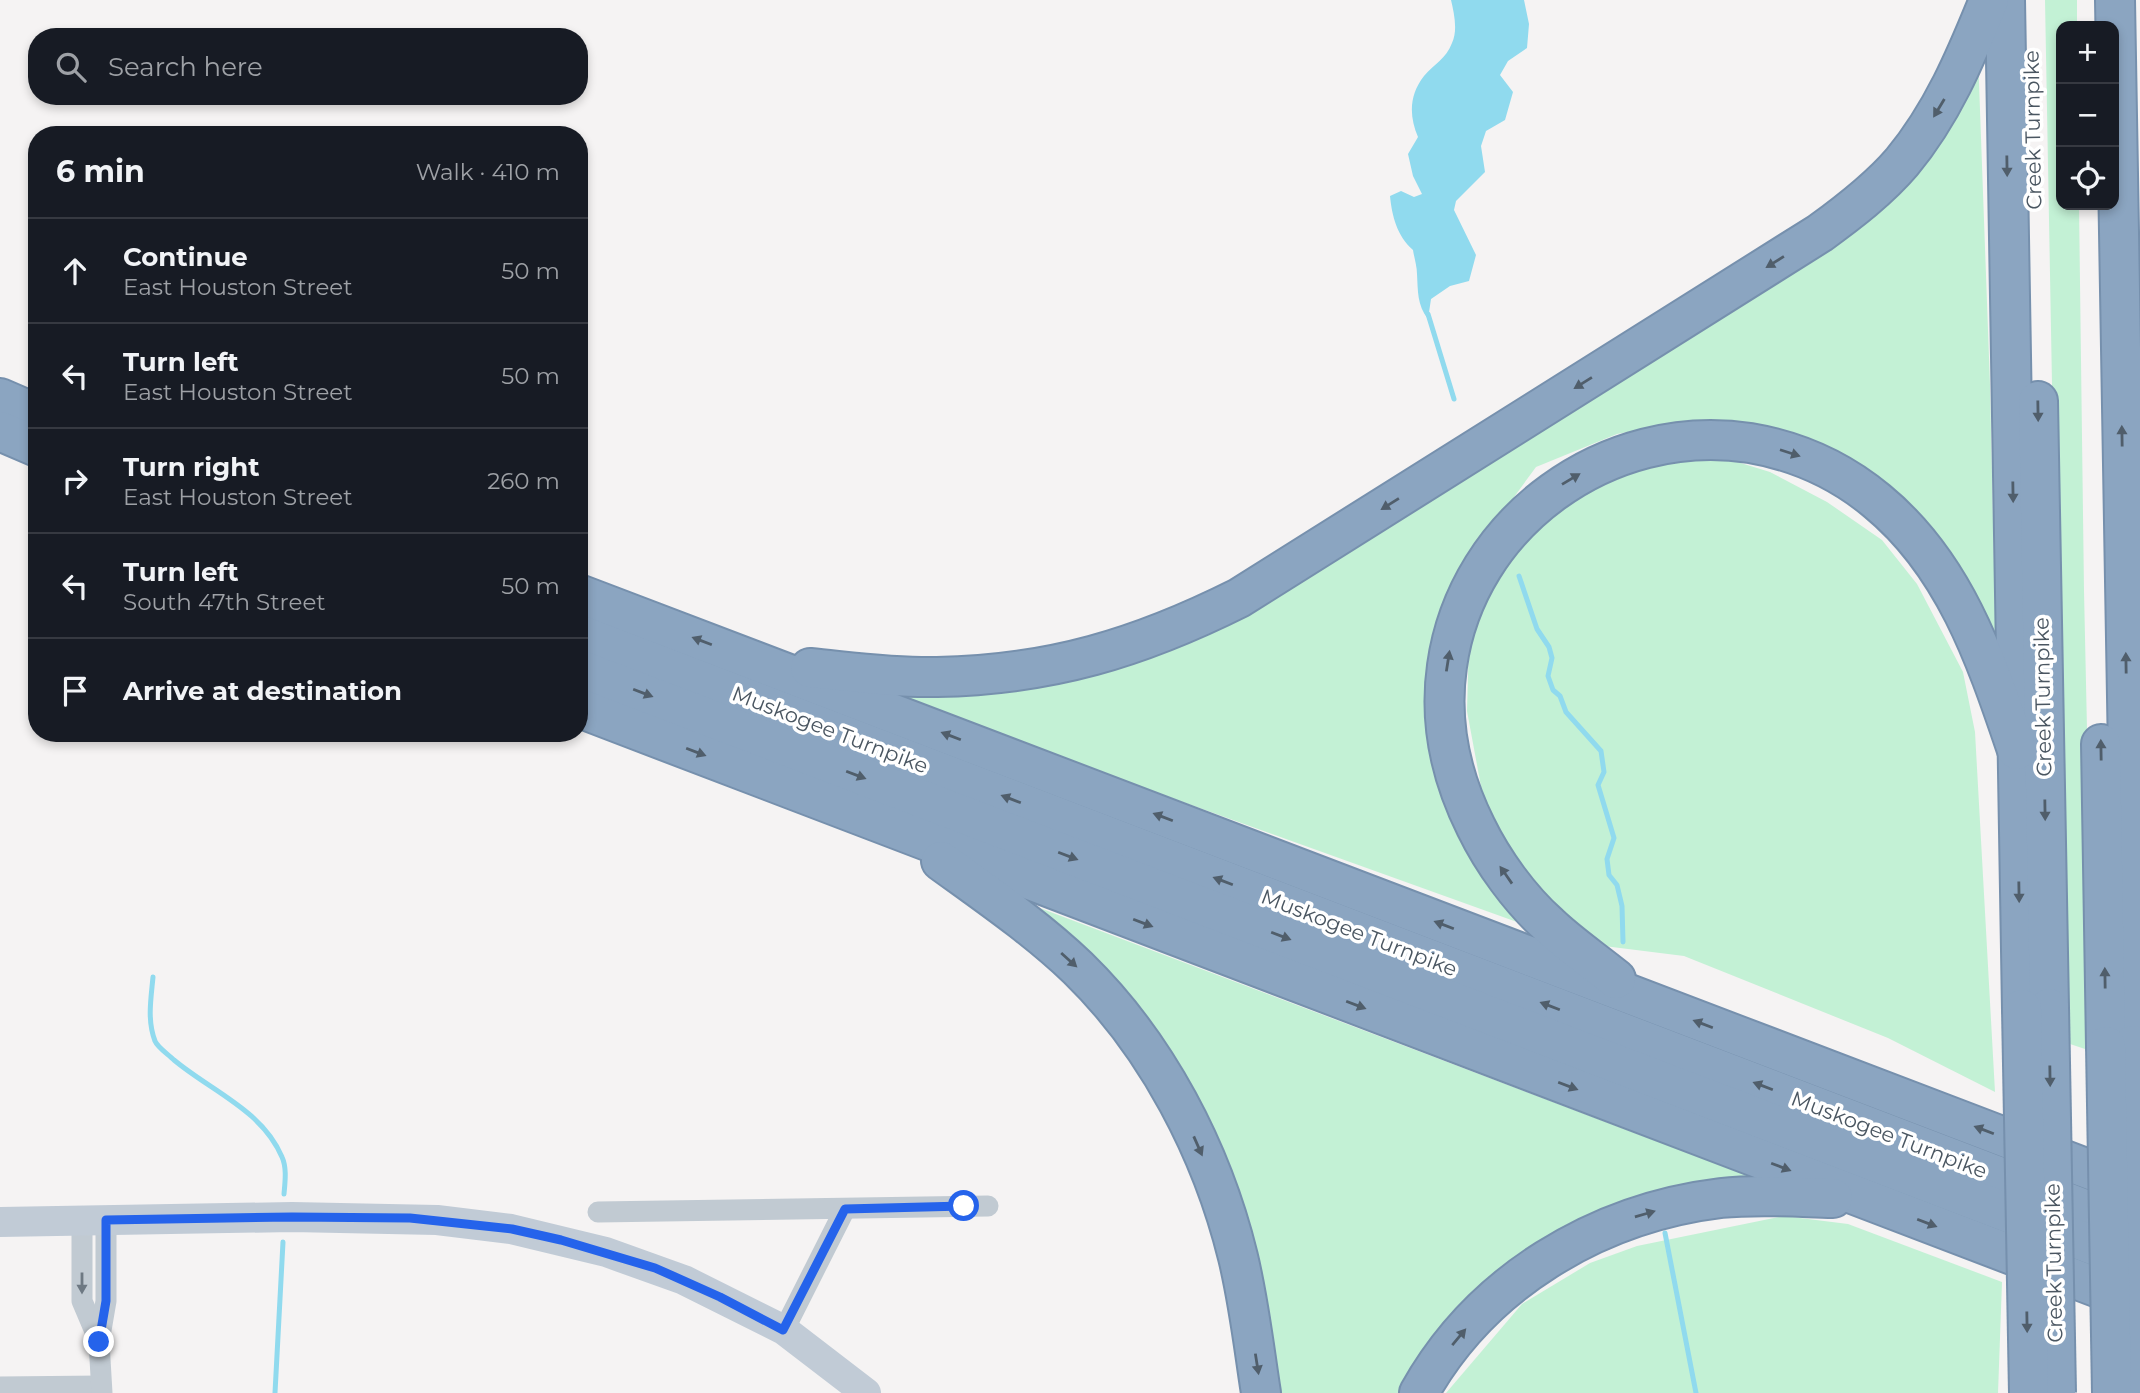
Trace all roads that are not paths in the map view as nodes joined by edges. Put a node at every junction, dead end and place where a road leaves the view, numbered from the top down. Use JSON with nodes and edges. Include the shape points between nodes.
{"nodes":[{"id":1,"x":1989,"y":0,"type":"edge"},
{"id":2,"x":2005,"y":0,"type":"edge"},
{"id":3,"x":2031,"y":0,"type":"edge"},
{"id":4,"x":2088,"y":0,"type":"edge"},
{"id":5,"x":2115,"y":0,"type":"edge"},
{"id":6,"x":2089,"y":21,"type":"edge"},
{"id":7,"x":2105,"y":218,"type":"edge"},
{"id":8,"x":2140,"y":294,"type":"edge"},
{"id":9,"x":0,"y":381,"type":"edge"},
{"id":10,"x":28,"y":391,"type":"edge"},
{"id":11,"x":0,"y":398,"type":"edge"},
{"id":12,"x":28,"y":410,"type":"edge"},
{"id":13,"x":0,"y":431,"type":"edge"},
{"id":14,"x":28,"y":443,"type":"edge"},
{"id":15,"x":588,"y":597,"type":"edge"},
{"id":16,"x":588,"y":637,"type":"edge"},
{"id":17,"x":766,"y":665,"type":"junction"},
{"id":18,"x":588,"y":672,"type":"edge"},
{"id":19,"x":588,"y":711,"type":"edge"},
{"id":20,"x":2017,"y":750,"type":"junction"},
{"id":21,"x":896,"y":829,"type":"junction"},
{"id":22,"x":2136,"y":966,"type":"edge"},
{"id":23,"x":1645,"y":1002,"type":"junction"},
{"id":24,"x":2035,"y":1008,"type":"junction"},
{"id":25,"x":2120,"y":1046,"type":"junction"},
{"id":26,"x":2140,"y":1189,"type":"edge"},
{"id":27,"x":1863,"y":1199,"type":"junction"},
{"id":28,"x":988,"y":1206,"type":"dead end"},
{"id":29,"x":845,"y":1209,"type":"junction"},
{"id":30,"x":598,"y":1212,"type":"dead end"},
{"id":31,"x":94,"y":1221,"type":"junction"},
{"id":32,"x":0,"y":1222,"type":"edge"},
{"id":33,"x":2140,"y":1230,"type":"edge"},
{"id":34,"x":2140,"y":1263,"type":"edge"},
{"id":35,"x":2140,"y":1304,"type":"edge"},
{"id":36,"x":783,"y":1330,"type":"junction"},
{"id":37,"x":0,"y":1387,"type":"edge"},
{"id":38,"x":2140,"y":1387,"type":"edge"},
{"id":39,"x":101,"y":1390,"type":"edge"},
{"id":40,"x":866,"y":1393,"type":"edge"},
{"id":41,"x":1261,"y":1393,"type":"edge"},
{"id":42,"x":1419,"y":1393,"type":"edge"},
{"id":43,"x":2029,"y":1393,"type":"edge"},
{"id":44,"x":2056,"y":1393,"type":"edge"},
{"id":45,"x":2112,"y":1393,"type":"edge"}],
"edges":[{"from":1,"to":17,"type":"highway","one_way":true,"via":[[1941,107],[1901,163],[1855,207],[1821,233],[1239,598],[1130,646],[1039,668],[936,677]]},
{"from":2,"to":20,"type":"highway","one_way":true},
{"from":3,"to":24,"type":"highway","name":"Creek Turnpike","one_way":true},
{"from":4,"to":6,"type":"highway"},
{"from":5,"to":7,"type":"highway"},
{"from":7,"to":8,"type":"highway"},
{"from":22,"to":7,"type":"highway","one_way":true},
{"from":25,"to":7,"type":"highway","one_way":true},
{"from":9,"to":10,"type":"highway"},
{"from":11,"to":12,"type":"highway"},
{"from":13,"to":14,"type":"highway"},
{"from":17,"to":15,"type":"highway","one_way":true},
{"from":33,"to":16,"type":"highway","name":"Muskogee Turnpike","one_way":true},
{"from":23,"to":17,"type":"highway","one_way":true},
{"from":18,"to":34,"type":"highway","name":"Muskogee Turnpike","one_way":true},
{"from":19,"to":21,"type":"highway","one_way":true},
{"from":23,"to":20,"type":"highway","one_way":true,"via":[[1550,927],[1515,887],[1467,809],[1447,741],[1447,665],[1469,593],[1508,532],[1558,487],[1619,455],[1689,440],[1759,445],[1837,473],[1894,516],[1945,580],[1987,661]]},
{"from":20,"to":24,"type":"highway","one_way":true},
{"from":21,"to":27,"type":"highway","one_way":true},
{"from":21,"to":41,"type":"highway","one_way":true,"via":[[1017,916],[1079,968],[1158,1069],[1186,1119],[1228,1222]]},
{"from":22,"to":25,"type":"highway"},
{"from":26,"to":23,"type":"highway","one_way":true},
{"from":24,"to":43,"type":"highway","one_way":true,"bridge":true},
{"from":24,"to":44,"type":"highway","name":"Creek Turnpike","one_way":true,"bridge":true},
{"from":25,"to":38,"type":"highway","bridge":true},
{"from":25,"to":45,"type":"highway","bridge":true},
{"from":27,"to":35,"type":"highway","one_way":true},
{"from":42,"to":27,"type":"highway","one_way":true,"via":[[1487,1306],[1532,1268],[1596,1231],[1643,1214],[1723,1198]]},
{"from":28,"to":29,"type":"street"},
{"from":29,"to":30,"type":"street"},
{"from":29,"to":36,"type":"street"},
{"from":31,"to":32,"type":"street"},
{"from":31,"to":36,"type":"street","via":[[410,1218],[512,1229],[655,1268]]},
{"from":31,"to":39,"type":"street","via":[[106,1301],[99,1342]]},
{"from":36,"to":40,"type":"street"},
{"from":37,"to":39,"type":"street"}]}
